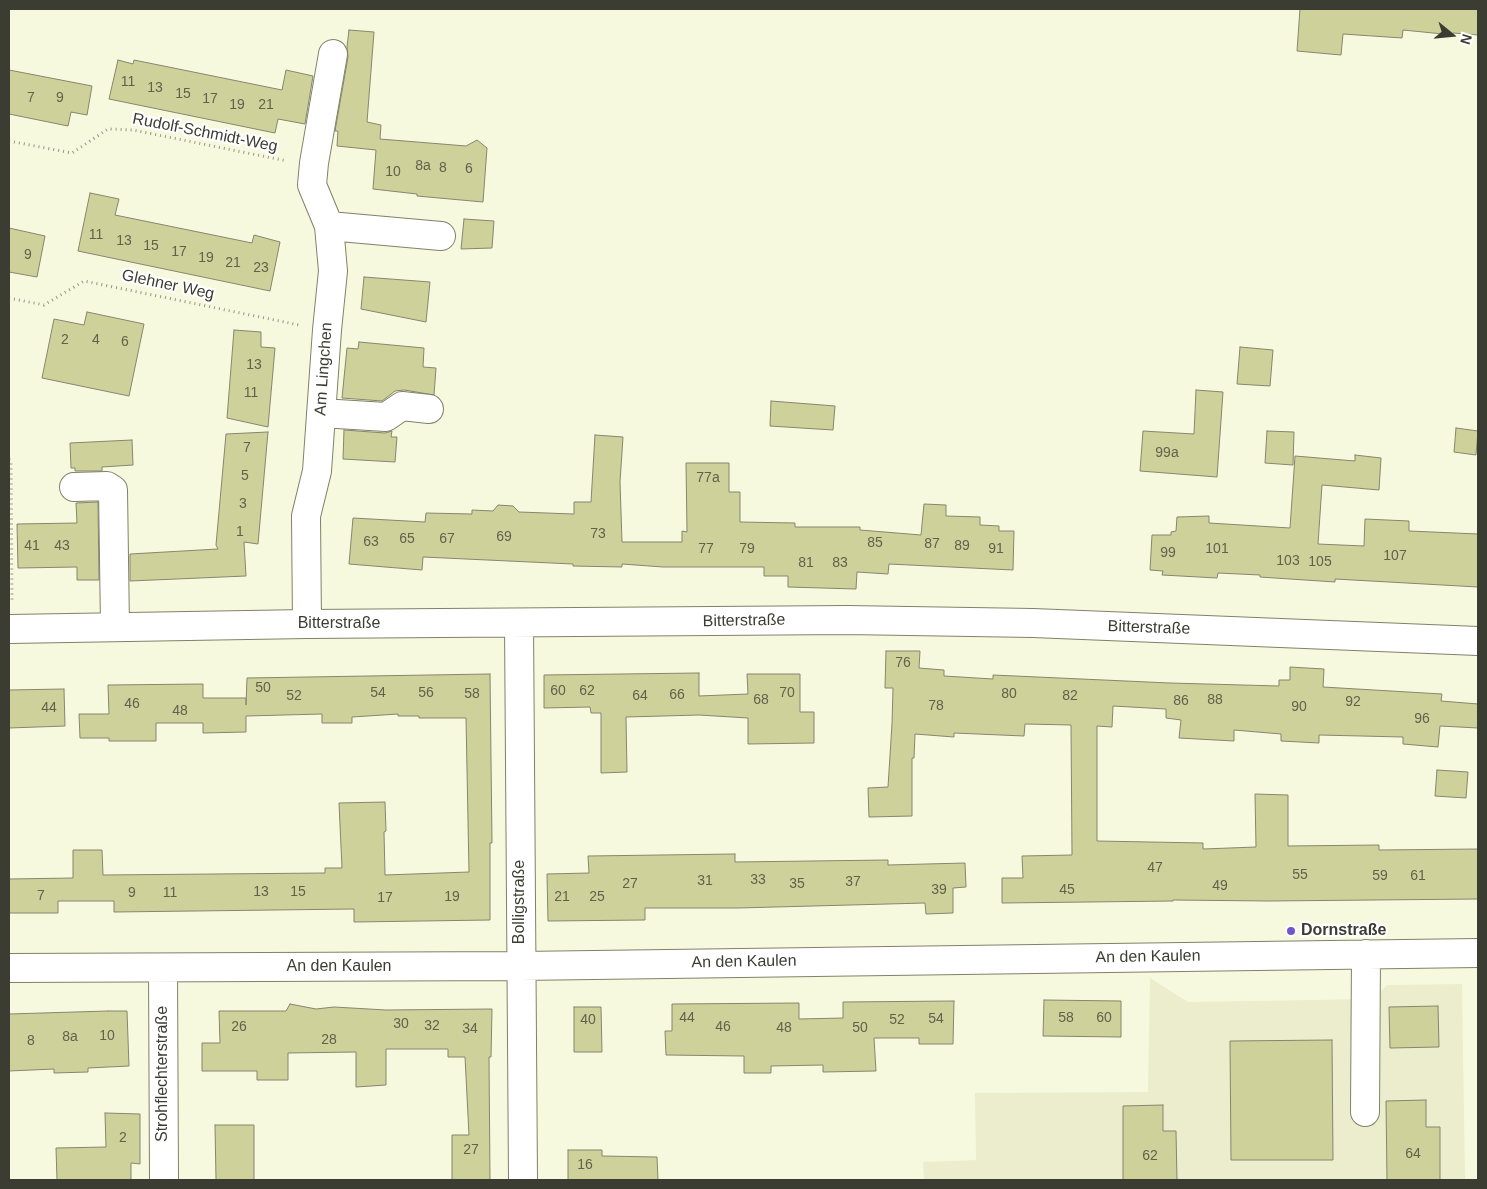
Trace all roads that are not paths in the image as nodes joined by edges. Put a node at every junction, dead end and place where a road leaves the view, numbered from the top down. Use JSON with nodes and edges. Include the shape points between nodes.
{"nodes":[{"id":1,"x":333,"y":54,"type":"dead end"},
{"id":2,"x":329,"y":226,"type":"junction"},
{"id":3,"x":441,"y":236,"type":"dead end"},
{"id":4,"x":429,"y":409,"type":"dead end"},
{"id":5,"x":321,"y":413,"type":"junction"},
{"id":6,"x":74,"y":487,"type":"dead end"},
{"id":7,"x":519,"y":623,"type":"junction"},
{"id":8,"x":307,"y":624,"type":"junction"},
{"id":9,"x":115,"y":627,"type":"junction"},
{"id":10,"x":10,"y":629,"type":"edge"},
{"id":11,"x":1478,"y":641,"type":"edge"},
{"id":12,"x":1478,"y":953,"type":"edge"},
{"id":13,"x":1366,"y":954,"type":"junction"},
{"id":14,"x":520,"y":966,"type":"junction"},
{"id":15,"x":9,"y":968,"type":"edge"},
{"id":16,"x":163,"y":968,"type":"junction"},
{"id":17,"x":1365,"y":1112,"type":"dead end"},
{"id":18,"x":164,"y":1180,"type":"edge"},
{"id":19,"x":523,"y":1180,"type":"edge"}],
"edges":[{"from":1,"to":2,"type":"street","name":"Am Lingchen","via":[[312,185]]},
{"from":2,"to":3,"type":"street"},
{"from":2,"to":5,"type":"street","name":"Am Lingchen","via":[[333,271]]},
{"from":4,"to":5,"type":"street","via":[[402,406],[386,417]]},
{"from":5,"to":8,"type":"street","name":"Am Lingchen","via":[[317,471],[306,516]]},
{"from":6,"to":9,"type":"street","via":[[107,486],[113,490]]},
{"from":7,"to":8,"type":"street","name":"Bitterstraße"},
{"from":7,"to":11,"type":"street","name":"Bitterstraße","via":[[847,620],[1033,623]]},
{"from":7,"to":14,"type":"street","name":"Bolligstraße"},
{"from":8,"to":9,"type":"street","name":"Bitterstraße"},
{"from":9,"to":10,"type":"street","name":"Bitterstraße"},
{"from":12,"to":13,"type":"street","name":"An den Kaulen"},
{"from":13,"to":14,"type":"street","name":"An den Kaulen"},
{"from":13,"to":17,"type":"street"},
{"from":14,"to":16,"type":"street","name":"An den Kaulen"},
{"from":14,"to":19,"type":"street","name":"Bolligstraße"},
{"from":15,"to":16,"type":"street","name":"An den Kaulen"},
{"from":16,"to":18,"type":"street","name":"Strohflechterstraße"}]}
